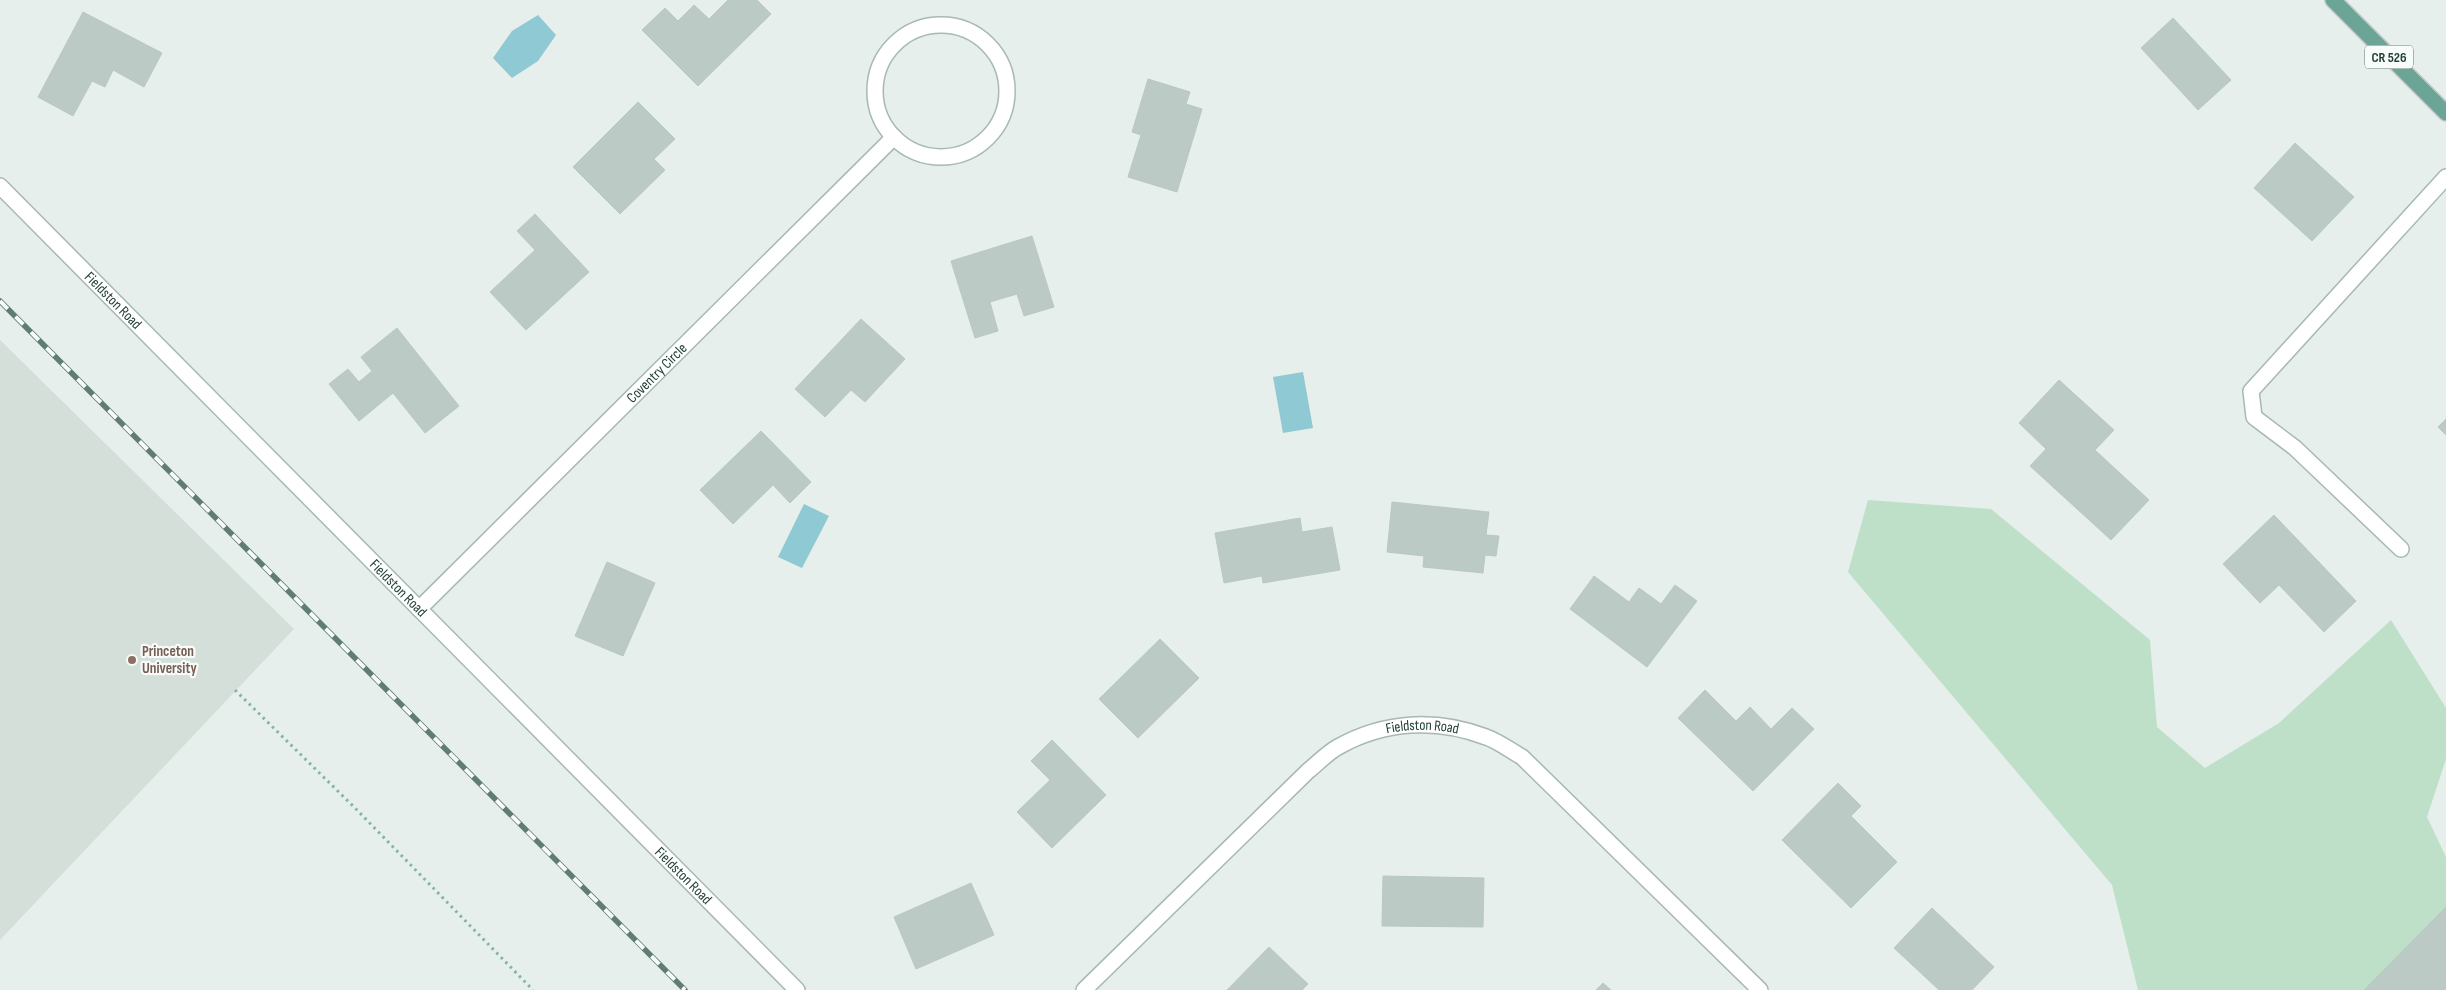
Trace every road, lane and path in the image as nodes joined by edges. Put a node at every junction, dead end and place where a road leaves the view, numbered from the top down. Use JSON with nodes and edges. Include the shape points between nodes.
{"nodes":[{"id":1,"x":2333,"y":0,"type":"edge"},
{"id":2,"x":2446,"y":113,"type":"edge"},
{"id":3,"x":894,"y":137,"type":"junction"},
{"id":4,"x":2446,"y":177,"type":"edge"},
{"id":5,"x":0,"y":186,"type":"edge"},
{"id":6,"x":2401,"y":549,"type":"dead end"},
{"id":7,"x":419,"y":608,"type":"junction"},
{"id":8,"x":235,"y":690,"type":"dead end"},
{"id":9,"x":533,"y":990,"type":"edge"},
{"id":10,"x":797,"y":990,"type":"edge"},
{"id":11,"x":1084,"y":990,"type":"edge"},
{"id":12,"x":1760,"y":990,"type":"edge"}],
"edges":[{"from":1,"to":2,"type":"main road","number":"CR 526"},
{"from":3,"to":3,"type":"street","via":[[923,155],[941,157],[958,155],[988,137],[1002,116],[1007,91],[1005,73],[988,44],[974,33],[941,24],[907,33],[894,44],[883,58],[874,91],[883,124]]},
{"from":3,"to":7,"type":"street","name":"Coventry Circle"},
{"from":4,"to":6,"type":"street","via":[[2251,391],[2254,417],[2295,448]]},
{"from":5,"to":7,"type":"street","name":"Fieldston Road"},
{"from":7,"to":10,"type":"street","name":"Fieldston Road"},
{"from":8,"to":9,"type":"path"},
{"from":11,"to":12,"type":"street","name":"Fieldston Road","via":[[1308,771],[1337,748],[1368,733],[1409,724],[1450,726],[1488,737],[1522,757]]}]}
